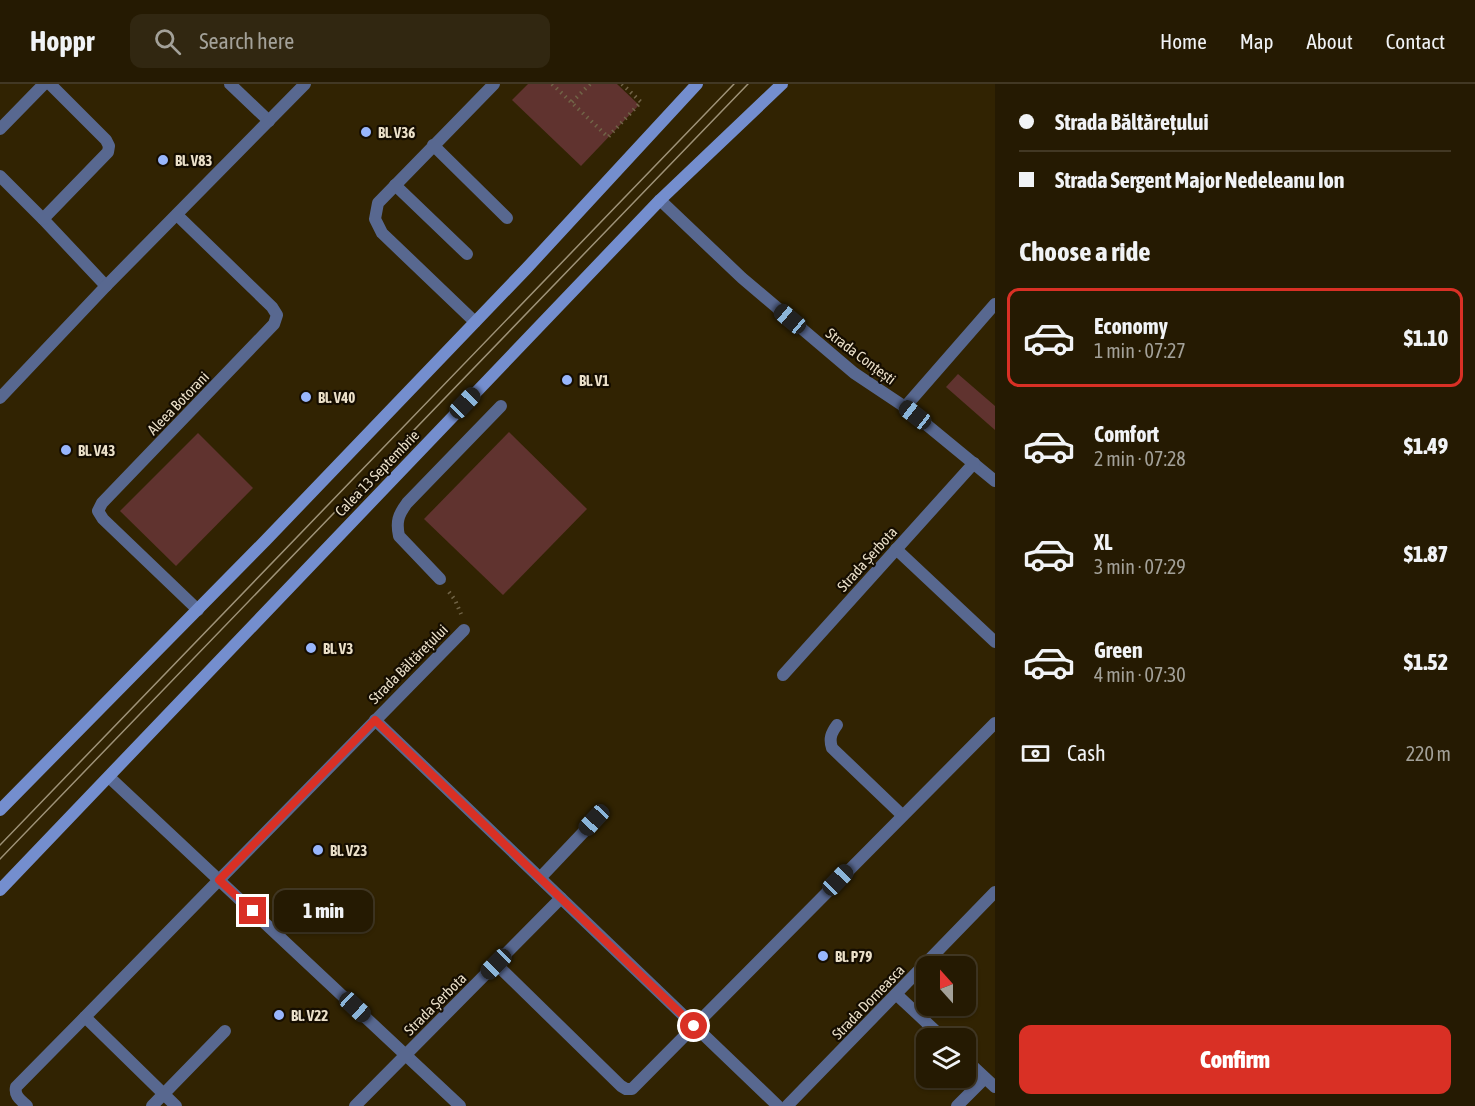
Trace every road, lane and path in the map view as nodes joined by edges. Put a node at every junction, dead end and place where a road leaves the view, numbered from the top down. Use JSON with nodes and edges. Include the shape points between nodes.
{"nodes":[{"id":1,"x":44,"y":84,"type":"edge"},
{"id":2,"x":50,"y":84,"type":"edge"},
{"id":3,"x":230,"y":84,"type":"edge"},
{"id":4,"x":305,"y":84,"type":"edge"},
{"id":5,"x":494,"y":84,"type":"edge"},
{"id":6,"x":552,"y":84,"type":"edge"},
{"id":7,"x":590,"y":84,"type":"edge"},
{"id":8,"x":622,"y":84,"type":"edge"},
{"id":9,"x":697,"y":84,"type":"edge"},
{"id":10,"x":783,"y":85,"type":"edge"},
{"id":11,"x":572,"y":102,"type":"junction"},
{"id":12,"x":269,"y":120,"type":"junction"},
{"id":13,"x":0,"y":129,"type":"edge"},
{"id":14,"x":433,"y":146,"type":"junction"},
{"id":15,"x":0,"y":176,"type":"edge"},
{"id":16,"x":395,"y":185,"type":"junction"},
{"id":17,"x":660,"y":200,"type":"junction"},
{"id":18,"x":177,"y":215,"type":"junction"},
{"id":19,"x":507,"y":218,"type":"dead end"},
{"id":20,"x":44,"y":219,"type":"junction"},
{"id":21,"x":467,"y":254,"type":"dead end"},
{"id":22,"x":106,"y":286,"type":"junction"},
{"id":23,"x":995,"y":303,"type":"edge"},
{"id":24,"x":475,"y":322,"type":"junction"},
{"id":25,"x":0,"y":398,"type":"edge"},
{"id":26,"x":501,"y":406,"type":"dead end"},
{"id":27,"x":905,"y":407,"type":"junction"},
{"id":28,"x":974,"y":463,"type":"junction"},
{"id":29,"x":995,"y":481,"type":"edge"},
{"id":30,"x":896,"y":549,"type":"junction"},
{"id":31,"x":440,"y":579,"type":"joint"},
{"id":32,"x":198,"y":610,"type":"junction"},
{"id":33,"x":464,"y":630,"type":"joint"},
{"id":34,"x":995,"y":642,"type":"edge"},
{"id":35,"x":783,"y":675,"type":"dead end"},
{"id":36,"x":375,"y":720,"type":"junction"},
{"id":37,"x":995,"y":723,"type":"edge"},
{"id":38,"x":837,"y":725,"type":"dead end"},
{"id":39,"x":109,"y":777,"type":"junction"},
{"id":40,"x":0,"y":810,"type":"edge"},
{"id":41,"x":902,"y":815,"type":"junction"},
{"id":42,"x":594,"y":820,"type":"dead end"},
{"id":43,"x":540,"y":878,"type":"junction"},
{"id":44,"x":219,"y":880,"type":"junction"},
{"id":45,"x":0,"y":890,"type":"edge"},
{"id":46,"x":995,"y":892,"type":"edge"},
{"id":47,"x":561,"y":898,"type":"junction"},
{"id":48,"x":496,"y":964,"type":"junction"},
{"id":49,"x":896,"y":994,"type":"junction"},
{"id":50,"x":85,"y":1017,"type":"junction"},
{"id":51,"x":694,"y":1026,"type":"junction"},
{"id":52,"x":932,"y":1028,"type":"edge"},
{"id":53,"x":225,"y":1031,"type":"dead end"},
{"id":54,"x":406,"y":1055,"type":"junction"},
{"id":55,"x":976,"y":1069,"type":"edge"},
{"id":56,"x":985,"y":1078,"type":"junction"},
{"id":57,"x":995,"y":1087,"type":"edge"},
{"id":58,"x":164,"y":1094,"type":"junction"},
{"id":59,"x":27,"y":1106,"type":"edge"},
{"id":60,"x":152,"y":1106,"type":"edge"},
{"id":61,"x":176,"y":1106,"type":"edge"},
{"id":62,"x":355,"y":1106,"type":"edge"},
{"id":63,"x":460,"y":1106,"type":"edge"},
{"id":64,"x":778,"y":1106,"type":"edge"},
{"id":65,"x":787,"y":1106,"type":"edge"},
{"id":66,"x":957,"y":1106,"type":"edge"}],
"edges":[{"from":1,"to":13,"type":"street"},
{"from":2,"to":20,"type":"street","via":[[109,146],[108,153]]},
{"from":3,"to":12,"type":"street"},
{"from":4,"to":12,"type":"street"},
{"from":5,"to":14,"type":"street"},
{"from":6,"to":11,"type":"path"},
{"from":7,"to":11,"type":"path"},
{"from":8,"to":11,"type":"path","via":[[641,102],[608,137]]},
{"from":9,"to":24,"type":"main road"},
{"from":10,"to":17,"type":"main road","name":"Calea 13 Septembrie"},
{"from":12,"to":18,"type":"street"},
{"from":14,"to":16,"type":"street"},
{"from":14,"to":19,"type":"street"},
{"from":15,"to":20,"type":"street"},
{"from":16,"to":21,"type":"street"},
{"from":16,"to":24,"type":"street","via":[[378,203],[375,219],[382,233]]},
{"from":17,"to":27,"type":"street","name":"Strada Conțești","via":[[742,278],[854,373]]},
{"from":17,"to":39,"type":"main road","name":"Calea 13 Septembrie"},
{"from":18,"to":22,"type":"street"},
{"from":18,"to":32,"type":"street","name":"Aleea Botorani","via":[[277,315],[274,324],[98,511]]},
{"from":20,"to":22,"type":"street"},
{"from":22,"to":25,"type":"street"},
{"from":23,"to":27,"type":"street"},
{"from":24,"to":32,"type":"main road"},
{"from":26,"to":31,"type":"street","via":[[399,516],[399,536]]},
{"from":27,"to":28,"type":"street","name":"Strada Conțești"},
{"from":28,"to":29,"type":"street","name":"Strada Conțești"},
{"from":28,"to":30,"type":"street","name":"Strada Șerbota"},
{"from":30,"to":34,"type":"street"},
{"from":30,"to":35,"type":"street","name":"Strada Șerbota"},
{"from":31,"to":33,"type":"path","via":[[455,600]]},
{"from":32,"to":40,"type":"main road"},
{"from":33,"to":36,"type":"street","name":"Strada Băltărețului"},
{"from":36,"to":43,"type":"street","name":"Strada Băltărețului"},
{"from":36,"to":44,"type":"street","name":"Strada Băltărețului"},
{"from":37,"to":41,"type":"street"},
{"from":38,"to":41,"type":"street","via":[[831,736],[832,748]]},
{"from":39,"to":44,"type":"street"},
{"from":39,"to":45,"type":"main road","name":"Calea 13 Septembrie"},
{"from":41,"to":51,"type":"street"},
{"from":42,"to":43,"type":"street"},
{"from":43,"to":47,"type":"street","name":"Strada Băltărețului"},
{"from":44,"to":50,"type":"street","name":"Strada Băltărețului"},
{"from":44,"to":54,"type":"street"},
{"from":46,"to":49,"type":"street","name":"Strada Dorneasca"},
{"from":47,"to":48,"type":"street","name":"Strada Șerbota"},
{"from":47,"to":51,"type":"street","name":"Strada Băltărețului"},
{"from":48,"to":51,"type":"street","via":[[626,1089],[632,1089]]},
{"from":48,"to":54,"type":"street","name":"Strada Șerbota"},
{"from":49,"to":52,"type":"street"},
{"from":49,"to":65,"type":"street","name":"Strada Dorneasca"},
{"from":50,"to":58,"type":"street"},
{"from":50,"to":59,"type":"street","name":"Strada Băltărețului","via":[[16,1087],[16,1095]]},
{"from":51,"to":64,"type":"street","name":"Strada Băltărețului"},
{"from":53,"to":58,"type":"street"},
{"from":54,"to":62,"type":"street","name":"Strada Șerbota"},
{"from":54,"to":63,"type":"street"},
{"from":55,"to":56,"type":"street"},
{"from":56,"to":57,"type":"street"},
{"from":56,"to":66,"type":"street"},
{"from":58,"to":60,"type":"street"},
{"from":58,"to":61,"type":"street"}]}
